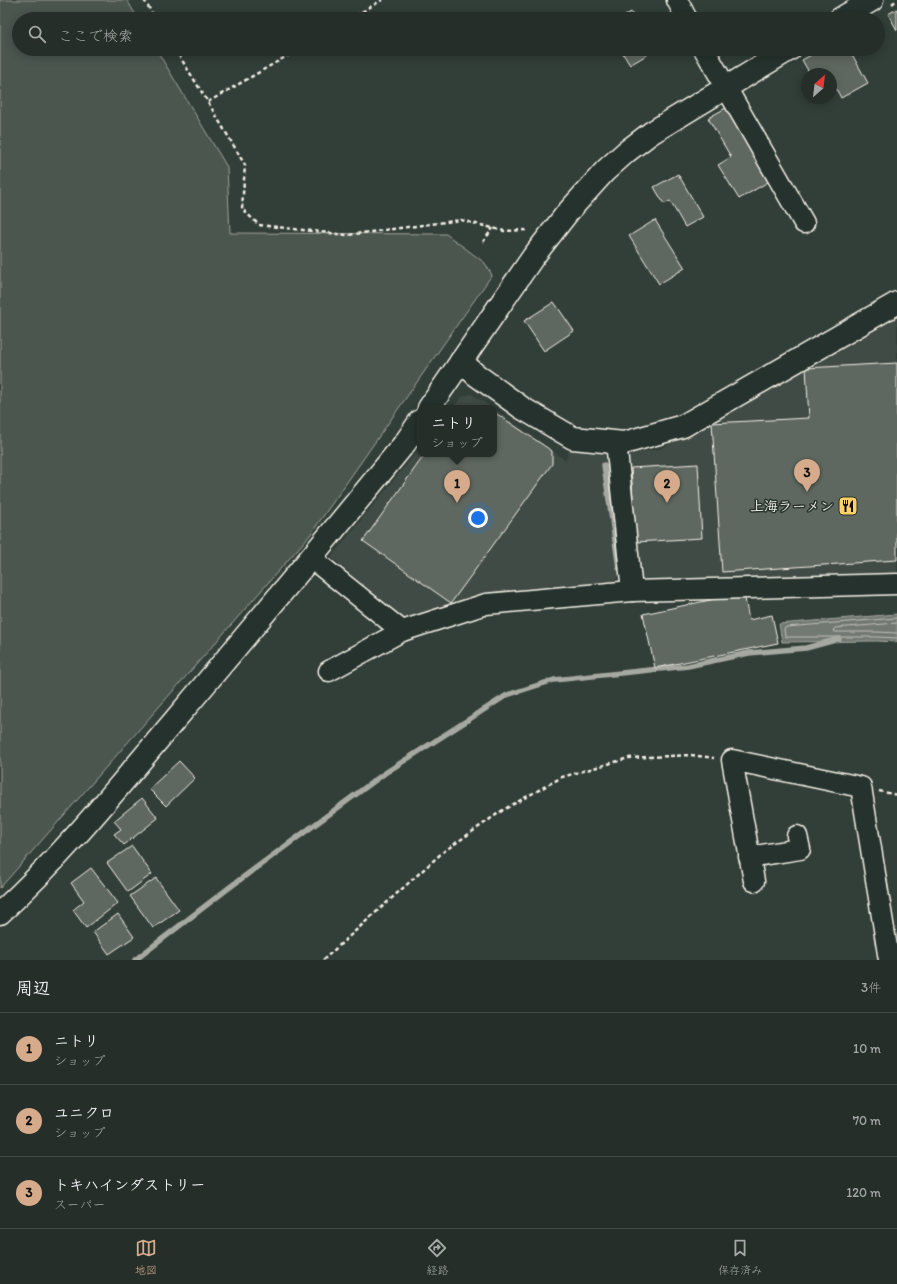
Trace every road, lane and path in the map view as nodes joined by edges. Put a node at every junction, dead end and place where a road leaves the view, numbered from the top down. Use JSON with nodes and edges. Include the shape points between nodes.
{"nodes":[{"id":1,"x":144,"y":0,"type":"edge"},
{"id":2,"x":382,"y":0,"type":"edge"},
{"id":3,"x":677,"y":0,"type":"edge"},
{"id":4,"x":872,"y":0,"type":"edge"},
{"id":5,"x":152,"y":12,"type":"edge"},
{"id":6,"x":362,"y":12,"type":"edge"},
{"id":7,"x":683,"y":12,"type":"edge"},
{"id":8,"x":852,"y":12,"type":"edge"},
{"id":9,"x":179,"y":56,"type":"edge"},
{"id":10,"x":287,"y":56,"type":"edge"},
{"id":11,"x":708,"y":56,"type":"edge"},
{"id":12,"x":778,"y":56,"type":"edge"},
{"id":13,"x":725,"y":87,"type":"junction"},
{"id":14,"x":208,"y":102,"type":"junction"},
{"id":15,"x":804,"y":222,"type":"dead end"},
{"id":16,"x":493,"y":228,"type":"junction"},
{"id":17,"x":553,"y":230,"type":"junction"},
{"id":18,"x":483,"y":242,"type":"dead end"},
{"id":19,"x":897,"y":303,"type":"edge"},
{"id":20,"x":461,"y":360,"type":"junction"},
{"id":21,"x":431,"y":405,"type":"edge"},
{"id":22,"x":417,"y":425,"type":"edge"},
{"id":23,"x":616,"y":442,"type":"junction"},
{"id":24,"x":311,"y":558,"type":"junction"},
{"id":25,"x":897,"y":584,"type":"edge"},
{"id":26,"x":632,"y":591,"type":"junction"},
{"id":27,"x":402,"y":631,"type":"junction"},
{"id":28,"x":329,"y":671,"type":"dead end"},
{"id":29,"x":732,"y":760,"type":"junction"},
{"id":30,"x":797,"y":836,"type":"dead end"},
{"id":31,"x":749,"y":857,"type":"junction"},
{"id":32,"x":754,"y":881,"type":"dead end"},
{"id":33,"x":0,"y":913,"type":"edge"},
{"id":34,"x":322,"y":960,"type":"edge"},
{"id":35,"x":889,"y":960,"type":"edge"}],
"edges":[{"from":1,"to":5,"type":"path"},
{"from":2,"to":6,"type":"path"},
{"from":3,"to":7,"type":"street"},
{"from":4,"to":8,"type":"street"},
{"from":9,"to":14,"type":"path"},
{"from":10,"to":14,"type":"path"},
{"from":11,"to":13,"type":"street"},
{"from":12,"to":13,"type":"street"},
{"from":13,"to":15,"type":"street"},
{"from":13,"to":17,"type":"street","via":[[651,133],[626,152],[587,189]]},
{"from":14,"to":16,"type":"path","via":[[245,165],[242,209],[259,225],[347,235],[461,220]]},
{"from":16,"to":17,"type":"path","via":[[504,231]]},
{"from":16,"to":18,"type":"path"},
{"from":17,"to":20,"type":"street"},
{"from":19,"to":23,"type":"street","via":[[683,426]]},
{"from":20,"to":21,"type":"street"},
{"from":20,"to":23,"type":"street","via":[[475,374],[522,408],[573,438]]},
{"from":22,"to":24,"type":"street"},
{"from":23,"to":26,"type":"street"},
{"from":24,"to":27,"type":"street"},
{"from":24,"to":33,"type":"street","via":[[97,813],[51,864]]},
{"from":25,"to":26,"type":"street"},
{"from":26,"to":27,"type":"street","via":[[486,604]]},
{"from":27,"to":28,"type":"street"},
{"from":29,"to":31,"type":"street"},
{"from":29,"to":34,"type":"path","via":[[691,755],[629,758],[562,777],[503,810],[443,852]]},
{"from":29,"to":35,"type":"street","via":[[861,787]]},
{"from":30,"to":31,"type":"street","via":[[800,849]]},
{"from":31,"to":32,"type":"street"}]}
